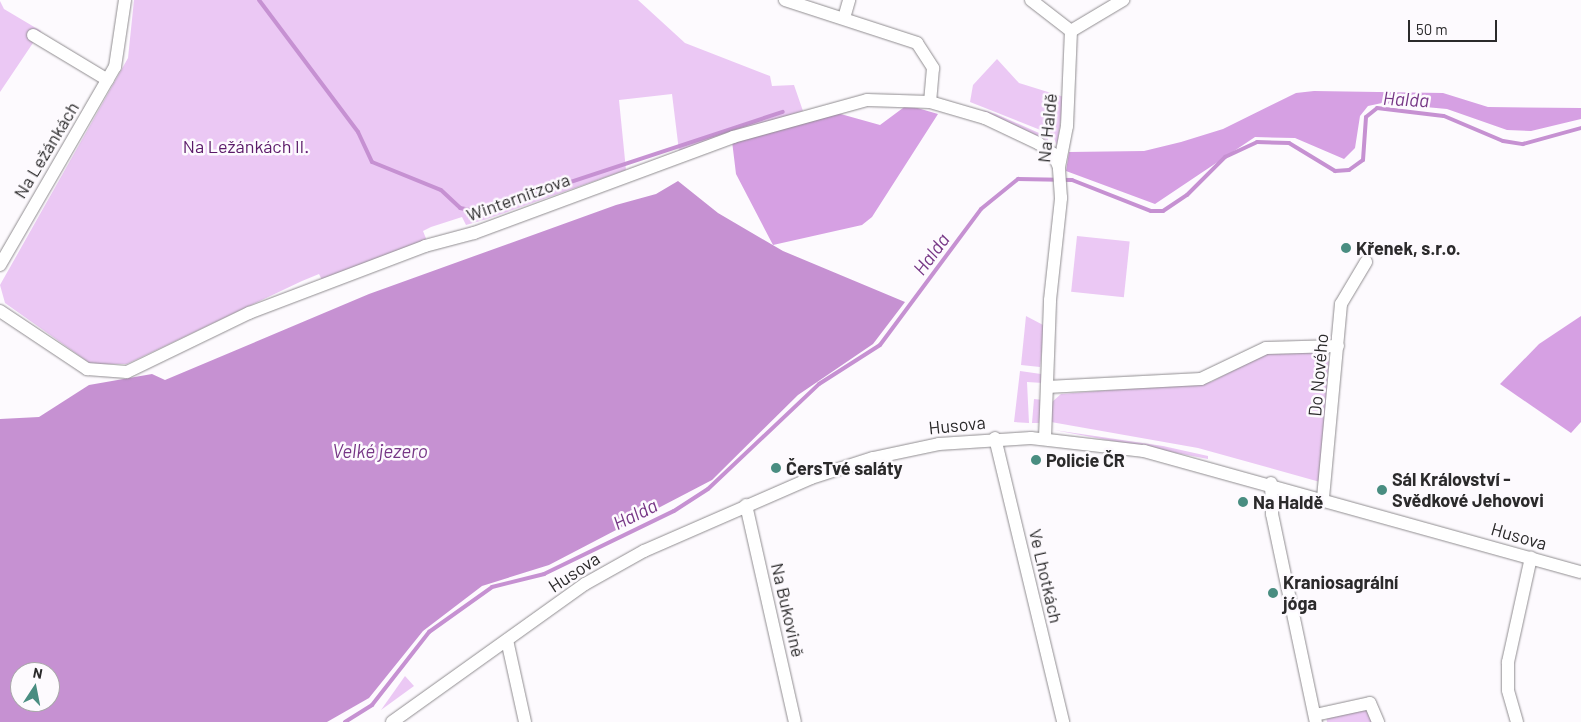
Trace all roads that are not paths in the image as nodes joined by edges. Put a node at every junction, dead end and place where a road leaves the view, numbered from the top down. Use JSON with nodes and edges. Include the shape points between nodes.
{"nodes":[{"id":1,"x":125,"y":0,"type":"edge"},
{"id":2,"x":786,"y":0,"type":"edge"},
{"id":3,"x":849,"y":0,"type":"edge"},
{"id":4,"x":1031,"y":0,"type":"edge"},
{"id":5,"x":1123,"y":0,"type":"edge"},
{"id":6,"x":844,"y":18,"type":"junction"},
{"id":7,"x":1071,"y":31,"type":"junction"},
{"id":8,"x":33,"y":35,"type":"dead end"},
{"id":9,"x":108,"y":80,"type":"junction"},
{"id":10,"x":930,"y":102,"type":"junction"},
{"id":11,"x":1059,"y":167,"type":"junction"},
{"id":12,"x":1366,"y":262,"type":"dead end"},
{"id":13,"x":0,"y":265,"type":"edge"},
{"id":14,"x":0,"y":310,"type":"edge"},
{"id":15,"x":1338,"y":346,"type":"junction"},
{"id":16,"x":1047,"y":387,"type":"junction"},
{"id":17,"x":995,"y":438,"type":"junction"},
{"id":18,"x":1045,"y":438,"type":"junction"},
{"id":19,"x":1271,"y":483,"type":"junction"},
{"id":20,"x":1323,"y":498,"type":"junction"},
{"id":21,"x":746,"y":505,"type":"junction"},
{"id":22,"x":1531,"y":557,"type":"junction"},
{"id":23,"x":1581,"y":572,"type":"edge"},
{"id":24,"x":507,"y":640,"type":"junction"},
{"id":25,"x":1315,"y":718,"type":"edge"},
{"id":26,"x":392,"y":722,"type":"edge"},
{"id":27,"x":525,"y":722,"type":"edge"},
{"id":28,"x":795,"y":722,"type":"edge"},
{"id":29,"x":1063,"y":722,"type":"edge"},
{"id":30,"x":1378,"y":722,"type":"edge"},
{"id":31,"x":1517,"y":722,"type":"edge"}],
"edges":[{"from":1,"to":9,"type":"street","name":"Na Ležánkách","via":[[120,53]]},
{"from":2,"to":6,"type":"street"},
{"from":3,"to":6,"type":"street"},
{"from":4,"to":7,"type":"street"},
{"from":5,"to":7,"type":"street"},
{"from":6,"to":10,"type":"street","via":[[923,48],[933,68]]},
{"from":7,"to":11,"type":"street","name":"Na Haldě","via":[[1067,126]]},
{"from":8,"to":9,"type":"street"},
{"from":9,"to":13,"type":"street","name":"Na Ležánkách"},
{"from":10,"to":11,"type":"street","name":"Winternitzova","via":[[1027,136],[1052,154]]},
{"from":10,"to":14,"type":"street","name":"Winternitzova","via":[[867,100],[734,136],[249,313],[127,372],[86,369]]},
{"from":11,"to":16,"type":"street","name":"Na Haldě","via":[[1061,192],[1050,300]]},
{"from":12,"to":15,"type":"street","name":"Do Nového","via":[[1343,297]]},
{"from":15,"to":16,"type":"street","via":[[1266,348],[1201,379]]},
{"from":15,"to":20,"type":"street","name":"Do Nového"},
{"from":16,"to":18,"type":"street","name":"Na Haldě"},
{"from":17,"to":18,"type":"street","name":"Husova"},
{"from":17,"to":21,"type":"street","name":"Husova","via":[[880,456]]},
{"from":17,"to":29,"type":"street","name":"Ve Lhotkách"},
{"from":18,"to":19,"type":"street","name":"Husova","via":[[1152,453]]},
{"from":19,"to":20,"type":"street","name":"Husova"},
{"from":19,"to":25,"type":"street","via":[[1272,514]]},
{"from":20,"to":22,"type":"street","name":"Husova"},
{"from":21,"to":24,"type":"street","name":"Husova","via":[[610,569]]},
{"from":21,"to":28,"type":"street","name":"Na Bukovině"},
{"from":22,"to":23,"type":"street","name":"Husova"},
{"from":22,"to":31,"type":"street","via":[[1508,662],[1508,690]]},
{"from":24,"to":26,"type":"street","name":"Husova"},
{"from":24,"to":27,"type":"street"},
{"from":25,"to":30,"type":"street","via":[[1370,703]]}]}
